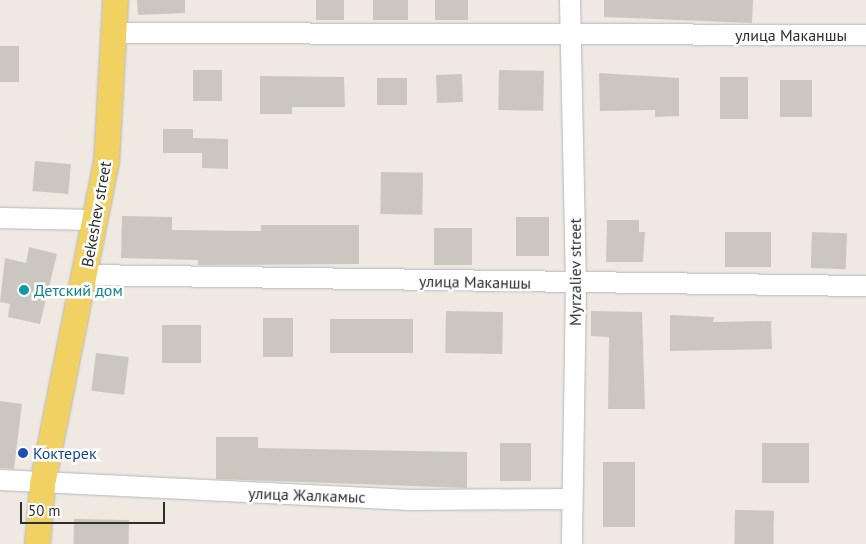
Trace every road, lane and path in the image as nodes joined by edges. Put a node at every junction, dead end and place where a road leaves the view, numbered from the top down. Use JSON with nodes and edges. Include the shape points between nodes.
{"nodes":[{"id":1,"x":115,"y":0,"type":"edge"},
{"id":2,"x":570,"y":0,"type":"edge"},
{"id":3,"x":116,"y":34,"type":"junction"},
{"id":4,"x":866,"y":35,"type":"edge"},
{"id":5,"x":572,"y":36,"type":"junction"},
{"id":6,"x":0,"y":218,"type":"edge"},
{"id":7,"x":96,"y":220,"type":"junction"},
{"id":8,"x":85,"y":274,"type":"junction"},
{"id":9,"x":576,"y":284,"type":"junction"},
{"id":10,"x":866,"y":286,"type":"edge"},
{"id":11,"x":0,"y":480,"type":"edge"},
{"id":12,"x":42,"y":484,"type":"junction"},
{"id":13,"x":571,"y":499,"type":"junction"},
{"id":14,"x":37,"y":544,"type":"edge"},
{"id":15,"x":572,"y":544,"type":"edge"}],
"edges":[{"from":1,"to":3,"type":"main road","name":"Bekeshev street"},
{"from":2,"to":5,"type":"street","name":"Myrzaliev street"},
{"from":3,"to":5,"type":"street","name":"улица Маканшы"},
{"from":3,"to":7,"type":"main road","name":"Bekeshev street","via":[[106,162]]},
{"from":4,"to":5,"type":"street","name":"улица Маканшы"},
{"from":5,"to":9,"type":"street","name":"Myrzaliev street"},
{"from":6,"to":7,"type":"street"},
{"from":7,"to":8,"type":"main road","name":"Bekeshev street"},
{"from":8,"to":9,"type":"street","name":"улица Маканшы"},
{"from":8,"to":12,"type":"main road","name":"Bekeshev street"},
{"from":9,"to":10,"type":"street","name":"улица Маканшы"},
{"from":9,"to":13,"type":"street","name":"Myrzaliev street"},
{"from":11,"to":12,"type":"street","name":"улица Жалкамыс"},
{"from":12,"to":13,"type":"street","name":"улица Жалкамыс","via":[[411,500]]},
{"from":12,"to":14,"type":"main road","name":"Bekeshev street"},
{"from":13,"to":15,"type":"street","name":"Myrzaliev street"}]}
